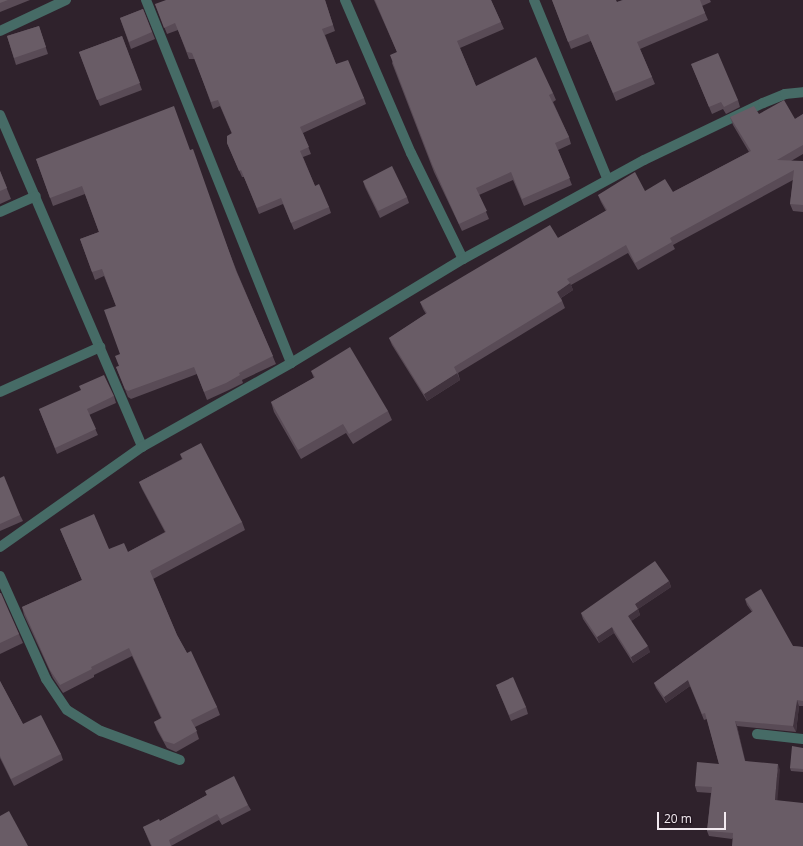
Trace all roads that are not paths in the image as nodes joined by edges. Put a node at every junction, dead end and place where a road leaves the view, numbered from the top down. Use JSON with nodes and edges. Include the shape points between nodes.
{"nodes":[{"id":1,"x":66,"y":0,"type":"edge"},
{"id":2,"x":146,"y":0,"type":"edge"},
{"id":3,"x":344,"y":0,"type":"edge"},
{"id":4,"x":534,"y":0,"type":"edge"},
{"id":5,"x":0,"y":31,"type":"edge"},
{"id":6,"x":803,"y":92,"type":"edge"},
{"id":7,"x":0,"y":115,"type":"edge"},
{"id":8,"x":607,"y":178,"type":"junction"},
{"id":9,"x":36,"y":196,"type":"junction"},
{"id":10,"x":0,"y":212,"type":"edge"},
{"id":11,"x":463,"y":259,"type":"junction"},
{"id":12,"x":100,"y":347,"type":"junction"},
{"id":13,"x":291,"y":363,"type":"junction"},
{"id":14,"x":0,"y":392,"type":"edge"},
{"id":15,"x":142,"y":447,"type":"junction"},
{"id":16,"x":0,"y":546,"type":"edge"},
{"id":17,"x":0,"y":576,"type":"edge"},
{"id":18,"x":757,"y":734,"type":"edge"},
{"id":19,"x":803,"y":739,"type":"edge"},
{"id":20,"x":180,"y":760,"type":"dead end"}],
"edges":[{"from":1,"to":5,"type":"street"},
{"from":2,"to":13,"type":"street"},
{"from":3,"to":11,"type":"street","via":[[411,153]]},
{"from":4,"to":8,"type":"street"},
{"from":6,"to":8,"type":"street","via":[[784,94],[762,103]]},
{"from":7,"to":9,"type":"street"},
{"from":8,"to":11,"type":"street"},
{"from":9,"to":10,"type":"street"},
{"from":9,"to":12,"type":"street"},
{"from":11,"to":13,"type":"street"},
{"from":12,"to":14,"type":"street"},
{"from":12,"to":15,"type":"street"},
{"from":13,"to":15,"type":"street"},
{"from":15,"to":16,"type":"street"},
{"from":17,"to":20,"type":"street","via":[[46,679],[67,710],[101,731]]},
{"from":18,"to":19,"type":"street"}]}
